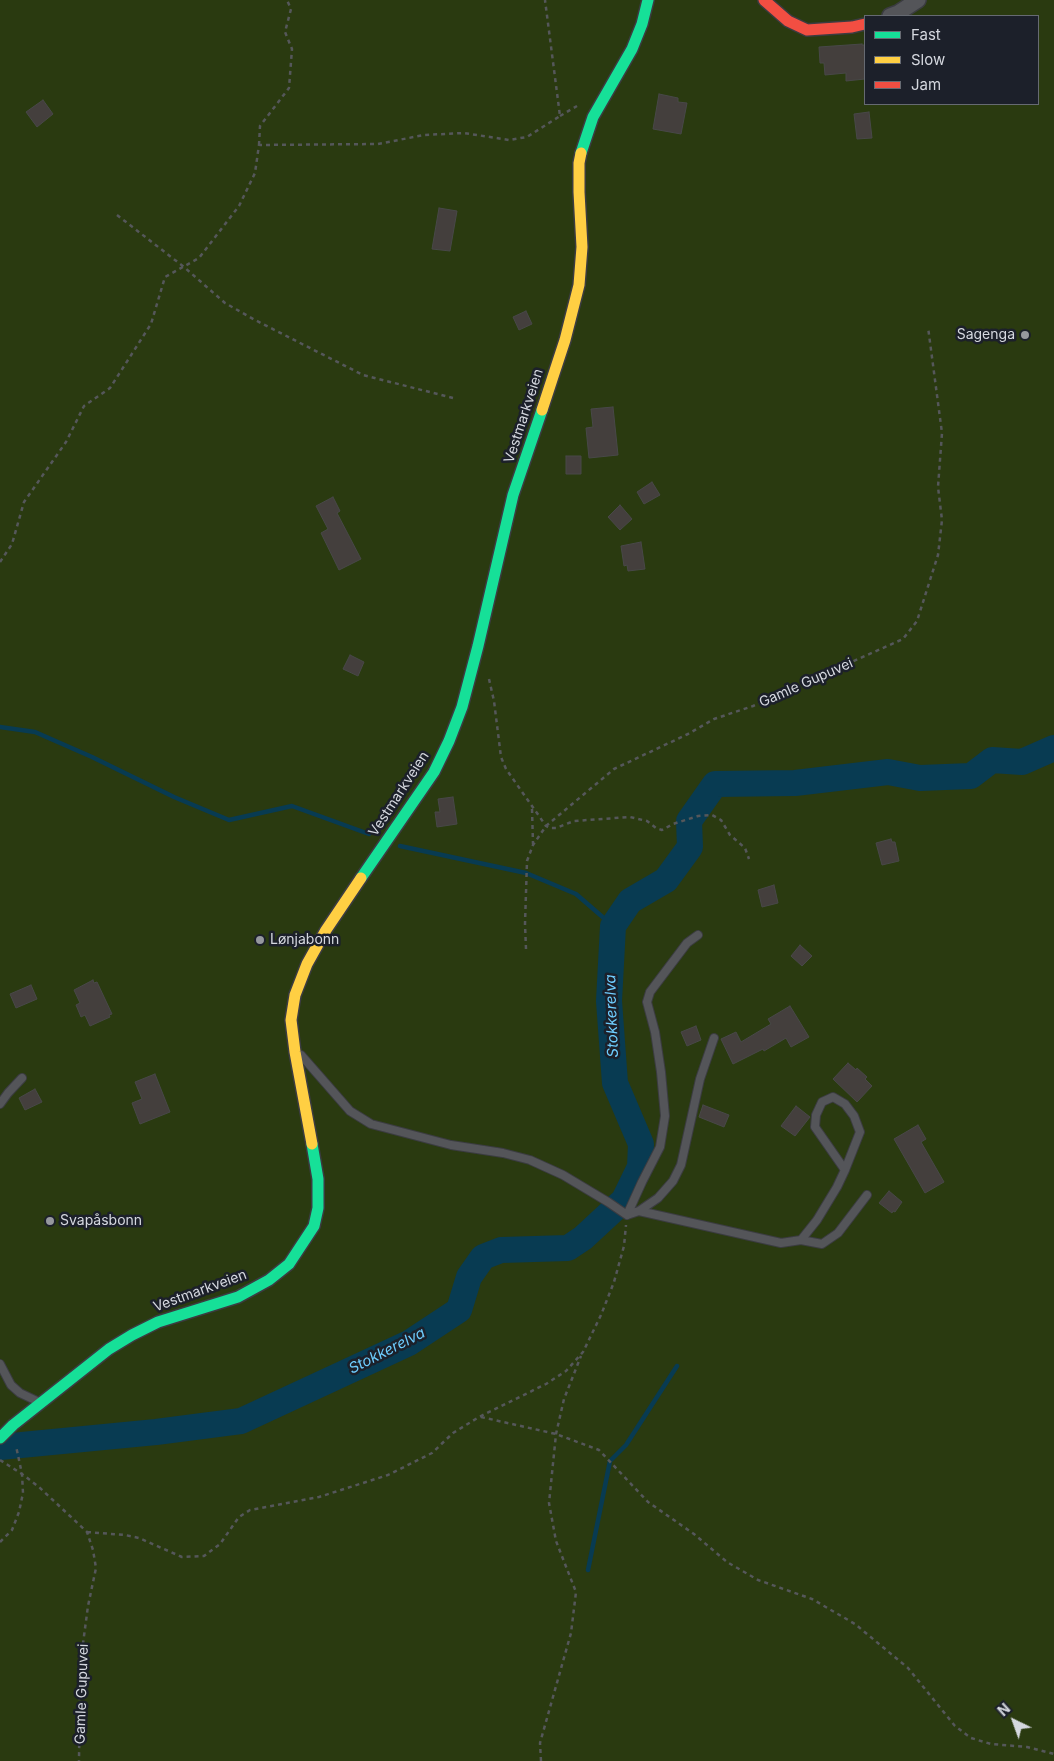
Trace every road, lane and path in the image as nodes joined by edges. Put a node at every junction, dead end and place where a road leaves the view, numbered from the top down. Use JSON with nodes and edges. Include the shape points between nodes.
{"nodes":[{"id":1,"x":287,"y":0,"type":"edge"},
{"id":2,"x":545,"y":0,"type":"edge"},
{"id":3,"x":648,"y":0,"type":"edge"},
{"id":4,"x":764,"y":0,"type":"edge"},
{"id":5,"x":918,"y":0,"type":"edge"},
{"id":6,"x":893,"y":15,"type":"edge"},
{"id":7,"x":864,"y":24,"type":"edge"},
{"id":8,"x":259,"y":145,"type":"junction"},
{"id":9,"x":117,"y":215,"type":"dead end"},
{"id":10,"x":184,"y":267,"type":"junction"},
{"id":11,"x":928,"y":327,"type":"dead end"},
{"id":12,"x":453,"y":398,"type":"dead end"},
{"id":13,"x":0,"y":562,"type":"edge"},
{"id":14,"x":489,"y":678,"type":"dead end"},
{"id":15,"x":532,"y":808,"type":"junction"},
{"id":16,"x":546,"y":826,"type":"junction"},
{"id":17,"x":533,"y":845,"type":"junction"},
{"id":18,"x":749,"y":859,"type":"dead end"},
{"id":19,"x":698,"y":935,"type":"dead end"},
{"id":20,"x":526,"y":948,"type":"dead end"},
{"id":21,"x":714,"y":1038,"type":"dead end"},
{"id":22,"x":295,"y":1052,"type":"junction"},
{"id":23,"x":22,"y":1078,"type":"dead end"},
{"id":24,"x":0,"y":1104,"type":"edge"},
{"id":25,"x":845,"y":1170,"type":"junction"},
{"id":26,"x":867,"y":1195,"type":"dead end"},
{"id":27,"x":639,"y":1212,"type":"junction"},
{"id":28,"x":627,"y":1215,"type":"junction"},
{"id":29,"x":801,"y":1240,"type":"junction"},
{"id":30,"x":583,"y":1352,"type":"junction"},
{"id":31,"x":0,"y":1364,"type":"edge"},
{"id":32,"x":40,"y":1402,"type":"junction"},
{"id":33,"x":479,"y":1416,"type":"junction"},
{"id":34,"x":9,"y":1424,"type":"junction"},
{"id":35,"x":556,"y":1434,"type":"junction"},
{"id":36,"x":0,"y":1438,"type":"edge"},
{"id":37,"x":0,"y":1460,"type":"edge"},
{"id":38,"x":22,"y":1474,"type":"junction"},
{"id":39,"x":87,"y":1532,"type":"junction"},
{"id":40,"x":0,"y":1542,"type":"edge"},
{"id":41,"x":1054,"y":1754,"type":"edge"},
{"id":42,"x":79,"y":1761,"type":"edge"},
{"id":43,"x":541,"y":1761,"type":"edge"}],
"edges":[{"from":1,"to":8,"type":"path","via":[[291,9],[285,32],[292,49],[289,88],[260,126]]},
{"from":2,"to":8,"type":"path","via":[[560,116],[527,137],[508,140],[464,133],[378,144]]},
{"from":3,"to":22,"type":"street","name":"Vestmarkveien","via":[[632,49],[601,103],[584,142],[579,163],[582,247],[579,285],[565,340],[513,495],[462,706],[434,772],[326,930],[307,964],[295,995],[292,1020]]},
{"from":4,"to":7,"type":"street","via":[[788,21],[808,30]]},
{"from":5,"to":6,"type":"street"},
{"from":8,"to":10,"type":"path","via":[[256,173],[239,206],[199,258]]},
{"from":9,"to":10,"type":"path"},
{"from":10,"to":12,"type":"path","via":[[225,303],[363,375]]},
{"from":10,"to":13,"type":"path","via":[[165,277],[151,324],[110,388],[84,406],[66,442],[24,502],[12,544]]},
{"from":11,"to":16,"type":"path","name":"Gamle Gupuvei","via":[[942,433],[938,488],[942,520],[935,564],[923,606],[911,631],[902,639],[851,664],[714,719],[614,769]]},
{"from":14,"to":15,"type":"path","via":[[501,757]]},
{"from":15,"to":16,"type":"path"},
{"from":15,"to":17,"type":"path"},
{"from":16,"to":17,"type":"path","name":"Gamle Gupuvei"},
{"from":16,"to":18,"type":"path","via":[[556,828],[574,822],[630,817],[647,821],[662,830],[698,816],[712,815],[721,820],[730,835],[745,848]]},
{"from":17,"to":20,"type":"path","name":"Gamle Gupuvei","via":[[526,873]]},
{"from":19,"to":28,"type":"lane","via":[[682,949],[650,992],[647,1002],[655,1032],[666,1116],[660,1147]]},
{"from":21,"to":27,"type":"lane","via":[[700,1079],[681,1166],[658,1198]]},
{"from":22,"to":28,"type":"lane","via":[[303,1056],[350,1111],[371,1124],[450,1145],[530,1160],[563,1175]]},
{"from":22,"to":32,"type":"street","name":"Vestmarkveien","via":[[318,1179],[318,1208],[314,1226],[289,1264],[270,1280],[238,1297],[158,1322],[132,1335]]},
{"from":23,"to":24,"type":"lane"},
{"from":25,"to":25,"type":"lane","via":[[860,1132],[854,1116],[833,1097],[822,1102],[815,1127]]},
{"from":25,"to":29,"type":"lane","via":[[818,1220]]},
{"from":26,"to":29,"type":"lane","via":[[838,1233],[822,1244]]},
{"from":27,"to":28,"type":"lane"},
{"from":27,"to":29,"type":"lane","via":[[781,1243]]},
{"from":28,"to":30,"type":"path","via":[[624,1246],[614,1282]]},
{"from":30,"to":33,"type":"path","via":[[566,1371],[546,1384]]},
{"from":30,"to":35,"type":"path","via":[[564,1399]]},
{"from":31,"to":32,"type":"lane","via":[[11,1385]]},
{"from":32,"to":34,"type":"street","name":"Vestmarkveien"},
{"from":33,"to":35,"type":"path"},
{"from":33,"to":39,"type":"path","via":[[453,1433],[432,1453],[388,1475],[319,1497],[250,1510],[239,1517],[220,1544],[204,1556],[182,1557],[139,1538]]},
{"from":34,"to":36,"type":"street","name":"Vestmarkveien"},
{"from":34,"to":38,"type":"path"},
{"from":35,"to":41,"type":"path","via":[[600,1450],[648,1502],[727,1562],[758,1580],[812,1599],[855,1624],[908,1668],[954,1726],[971,1738]]},
{"from":35,"to":43,"type":"path","via":[[549,1503],[556,1541],[576,1592],[571,1632],[540,1743]]},
{"from":37,"to":38,"type":"path"},
{"from":38,"to":39,"type":"path"},
{"from":38,"to":40,"type":"path","via":[[19,1512],[12,1530]]},
{"from":39,"to":42,"type":"path","name":"Gamle Gupuvei","via":[[96,1568],[80,1666]]}]}
